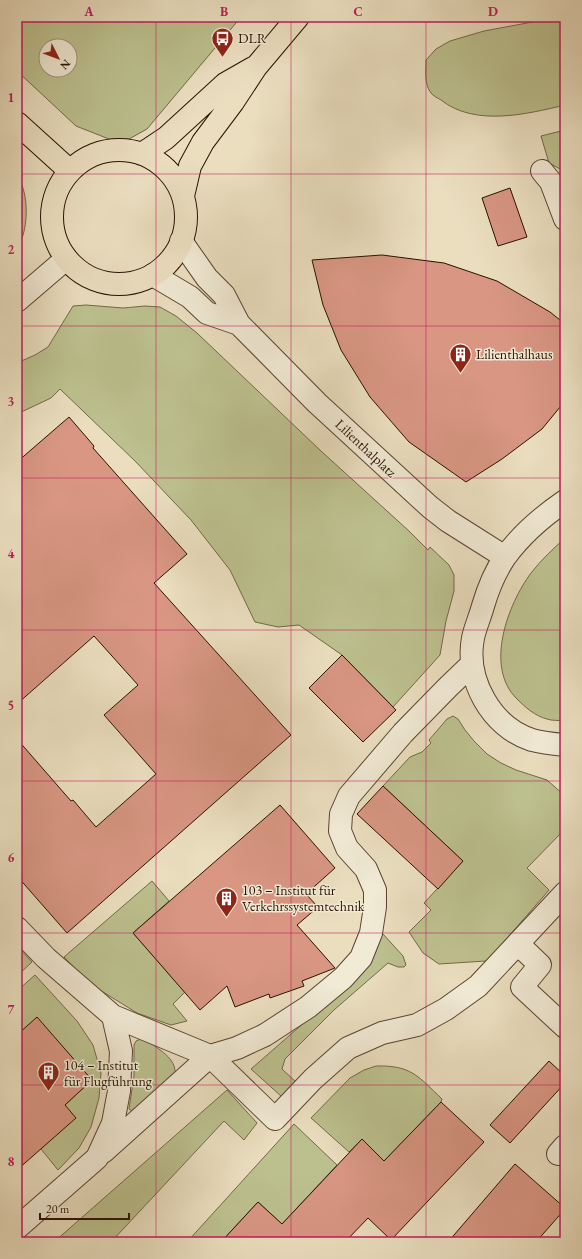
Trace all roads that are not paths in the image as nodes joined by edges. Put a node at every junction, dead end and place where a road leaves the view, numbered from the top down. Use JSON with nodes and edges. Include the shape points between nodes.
{"nodes":[{"id":1,"x":298,"y":17,"type":"edge"},
{"id":2,"x":256,"y":67,"type":"junction"},
{"id":3,"x":17,"y":123,"type":"edge"},
{"id":4,"x":142,"y":154,"type":"junction"},
{"id":5,"x":542,"y":170,"type":"dead end"},
{"id":6,"x":70,"y":171,"type":"junction"},
{"id":7,"x":183,"y":196,"type":"junction"},
{"id":8,"x":565,"y":219,"type":"edge"},
{"id":9,"x":181,"y":241,"type":"junction"},
{"id":10,"x":66,"y":259,"type":"junction"},
{"id":11,"x":153,"y":275,"type":"junction"},
{"id":12,"x":17,"y":301,"type":"edge"},
{"id":13,"x":239,"y":324,"type":"junction"},
{"id":14,"x":565,"y":501,"type":"edge"},
{"id":15,"x":505,"y":557,"type":"junction"},
{"id":16,"x":472,"y":664,"type":"junction"},
{"id":17,"x":565,"y":745,"type":"edge"},
{"id":18,"x":565,"y":893,"type":"edge"},
{"id":19,"x":17,"y":928,"type":"edge"},
{"id":20,"x":518,"y":944,"type":"junction"},
{"id":21,"x":113,"y":1016,"type":"junction"},
{"id":22,"x":565,"y":1027,"type":"edge"},
{"id":23,"x":210,"y":1056,"type":"junction"},
{"id":24,"x":97,"y":1158,"type":"junction"},
{"id":25,"x":17,"y":1228,"type":"edge"}],
"edges":[{"from":1,"to":2,"type":"main road"},
{"from":2,"to":4,"type":"main road","via":[[226,84],[166,138]]},
{"from":2,"to":7,"type":"main road","via":[[203,142],[190,166]]},
{"from":3,"to":6,"type":"main road"},
{"from":4,"to":6,"type":"main road","via":[[116,150],[103,152],[91,156]]},
{"from":4,"to":7,"type":"main road","via":[[163,166]]},
{"from":5,"to":8,"type":"street","via":[[551,182]]},
{"from":6,"to":10,"type":"main road","via":[[61,182],[52,208],[54,235]]},
{"from":7,"to":9,"type":"main road","via":[[186,219]]},
{"from":9,"to":11,"type":"main road","via":[[177,252]]},
{"from":9,"to":13,"type":"street","name":"Lilienthalplatz","via":[[207,278],[224,295]]},
{"from":10,"to":11,"type":"main road","via":[[77,270],[107,283],[123,284]]},
{"from":10,"to":12,"type":"street"},
{"from":11,"to":13,"type":"street","name":"Lilienthalplatz","via":[[190,297],[207,313]]},
{"from":13,"to":15,"type":"street","name":"Lilienthalplatz","via":[[317,403],[430,507]]},
{"from":14,"to":15,"type":"street","via":[[524,535]]},
{"from":15,"to":16,"type":"street","via":[[489,586],[473,639]]},
{"from":16,"to":17,"type":"street","via":[[479,690],[498,719],[531,740]]},
{"from":16,"to":23,"type":"street","via":[[403,734],[349,796],[341,814],[340,831],[347,848],[366,869],[375,890],[371,933],[361,958],[343,978],[308,1007],[272,1031],[237,1048]]},
{"from":18,"to":20,"type":"street"},
{"from":19,"to":21,"type":"street","via":[[46,958]]},
{"from":20,"to":22,"type":"street","via":[[540,965],[522,987]]},
{"from":20,"to":23,"type":"street","via":[[478,986],[446,1009],[417,1025],[382,1033],[348,1048],[313,1079],[275,1119]]},
{"from":21,"to":23,"type":"street"},
{"from":21,"to":24,"type":"street","via":[[121,1051],[119,1091],[113,1123]]},
{"from":23,"to":24,"type":"street"},
{"from":24,"to":25,"type":"street"}]}
